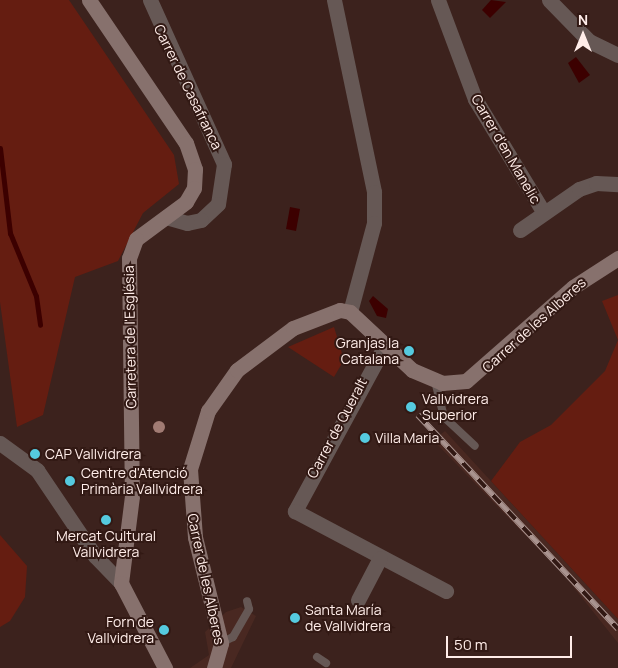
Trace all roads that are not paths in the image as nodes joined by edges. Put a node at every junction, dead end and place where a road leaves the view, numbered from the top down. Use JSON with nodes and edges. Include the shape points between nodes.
{"nodes":[{"id":1,"x":89,"y":0,"type":"edge"},
{"id":2,"x":150,"y":0,"type":"edge"},
{"id":3,"x":334,"y":0,"type":"edge"},
{"id":4,"x":438,"y":0,"type":"edge"},
{"id":5,"x":549,"y":0,"type":"edge"},
{"id":6,"x":618,"y":55,"type":"edge"},
{"id":7,"x":618,"y":184,"type":"edge"},
{"id":8,"x":544,"y":213,"type":"junction"},
{"id":9,"x":166,"y":217,"type":"junction"},
{"id":10,"x":520,"y":230,"type":"dead end"},
{"id":11,"x":618,"y":258,"type":"edge"},
{"id":12,"x":350,"y":312,"type":"junction"},
{"id":13,"x":384,"y":347,"type":"junction"},
{"id":14,"x":435,"y":381,"type":"junction"},
{"id":15,"x":0,"y":443,"type":"edge"},
{"id":16,"x":475,"y":446,"type":"dead end"},
{"id":17,"x":380,"y":558,"type":"junction"},
{"id":18,"x":121,"y":583,"type":"junction"},
{"id":19,"x":446,"y":591,"type":"dead end"},
{"id":20,"x":358,"y":600,"type":"dead end"},
{"id":21,"x":257,"y":614,"type":"dead end"},
{"id":22,"x":222,"y":643,"type":"junction"},
{"id":23,"x":317,"y":657,"type":"dead end"},
{"id":24,"x":326,"y":663,"type":"dead end"},
{"id":25,"x":164,"y":667,"type":"edge"},
{"id":26,"x":214,"y":668,"type":"edge"}],
"edges":[{"from":1,"to":9,"type":"street","name":"Carretera de l'Església","via":[[194,160],[191,194]]},
{"from":2,"to":9,"type":"street","name":"Carrer de Casafranca","via":[[224,164],[218,204],[201,220],[188,222]]},
{"from":3,"to":12,"type":"street","via":[[374,192],[374,222]]},
{"from":4,"to":8,"type":"street","name":"Carrer d'en Manelic","via":[[475,99]]},
{"from":5,"to":6,"type":"street","via":[[589,40]]},
{"from":7,"to":8,"type":"street","via":[[587,186]]},
{"from":8,"to":10,"type":"street"},
{"from":9,"to":18,"type":"street","name":"Carretera de l'Església","via":[[136,239],[129,258],[132,496]]},
{"from":11,"to":14,"type":"street","name":"Carrer de les Alberes","via":[[573,287],[475,376],[451,384]]},
{"from":12,"to":13,"type":"street"},
{"from":12,"to":22,"type":"street","name":"Carrer de les Alberes","via":[[331,311],[311,318],[253,355],[219,394],[200,430],[190,469],[190,504]]},
{"from":13,"to":14,"type":"street"},
{"from":13,"to":17,"type":"street","name":"Carrer de Queralt","via":[[294,510]]},
{"from":14,"to":16,"type":"lane","via":[[444,417]]},
{"from":15,"to":18,"type":"street","via":[[37,470],[95,556]]},
{"from":17,"to":19,"type":"street"},
{"from":17,"to":20,"type":"street"},
{"from":18,"to":25,"type":"street"},
{"from":21,"to":22,"type":"lane","via":[[248,605],[233,637]]},
{"from":22,"to":26,"type":"street","name":"Carrer de les Alberes"},
{"from":23,"to":24,"type":"lane"}]}
